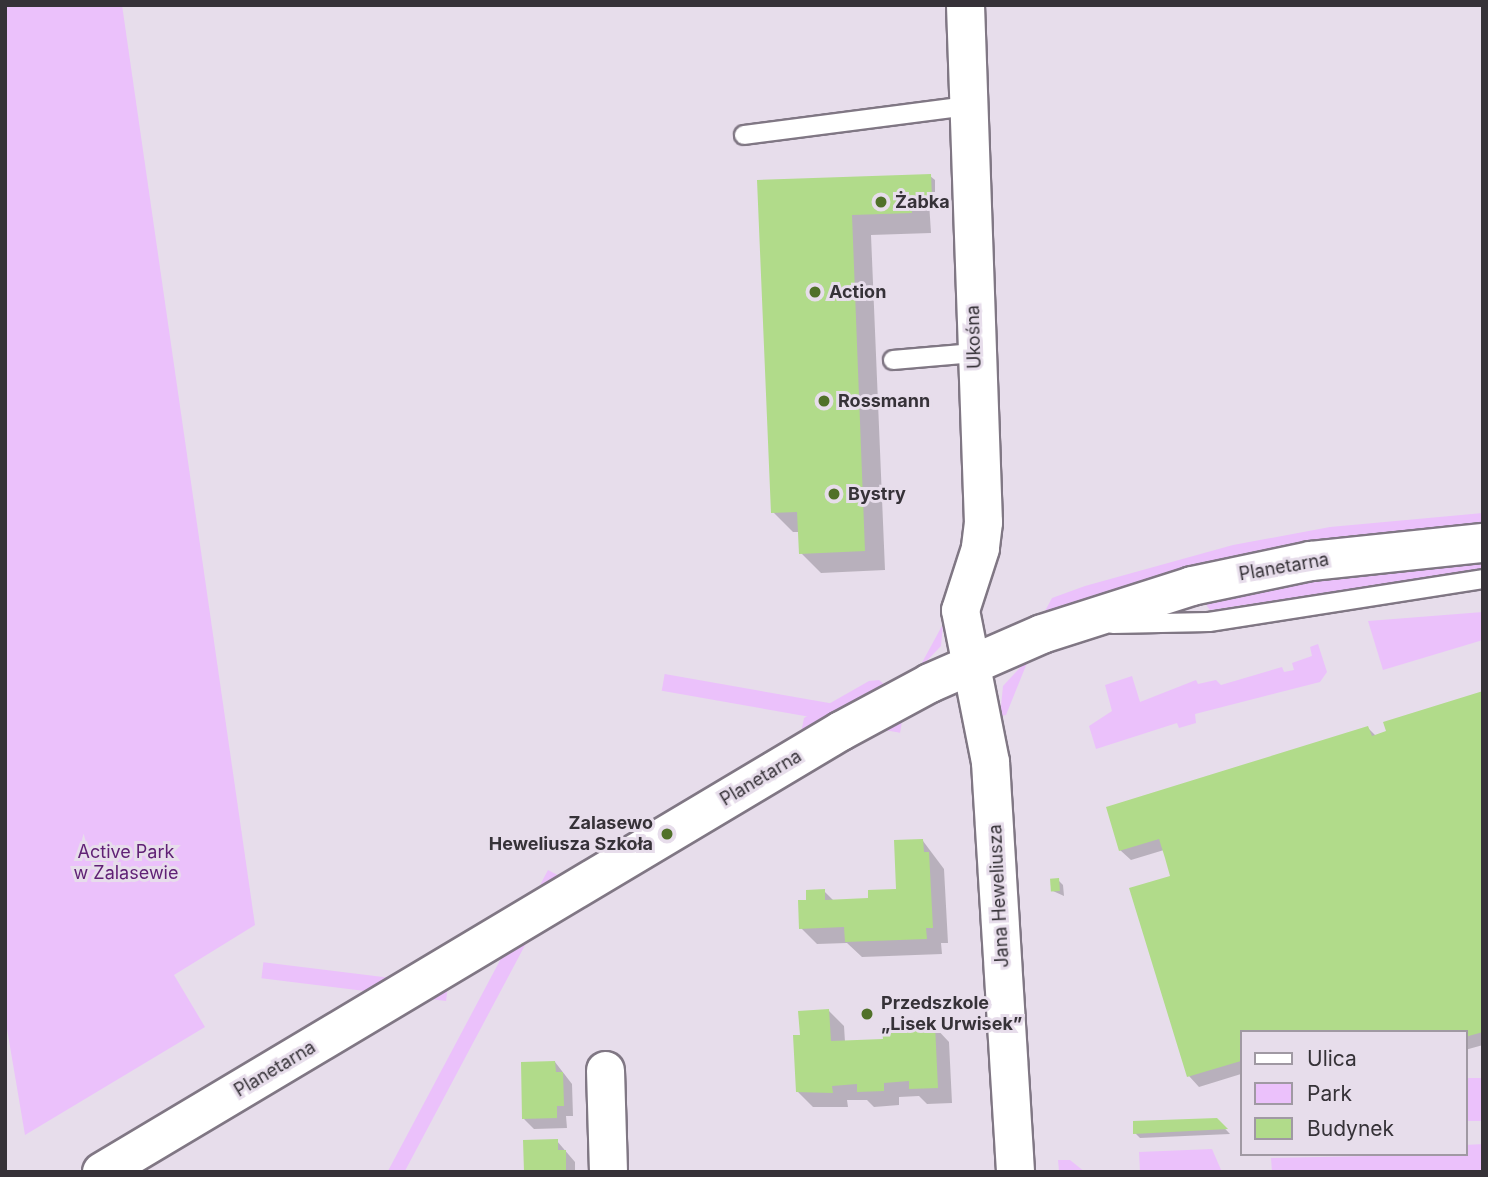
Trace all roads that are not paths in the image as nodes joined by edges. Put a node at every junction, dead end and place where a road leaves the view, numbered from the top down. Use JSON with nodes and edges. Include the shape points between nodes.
{"nodes":[{"id":1,"x":965,"y":5,"type":"edge"},
{"id":2,"x":966,"y":106,"type":"junction"},
{"id":3,"x":744,"y":135,"type":"dead end"},
{"id":4,"x":975,"y":354,"type":"junction"},
{"id":5,"x":893,"y":360,"type":"dead end"},
{"id":6,"x":1483,"y":542,"type":"edge"},
{"id":7,"x":1483,"y":579,"type":"edge"},
{"id":8,"x":1067,"y":625,"type":"junction"},
{"id":9,"x":973,"y":663,"type":"junction"},
{"id":10,"x":605,"y":1070,"type":"dead end"},
{"id":11,"x":102,"y":1172,"type":"edge"},
{"id":12,"x":608,"y":1172,"type":"edge"},
{"id":13,"x":1015,"y":1172,"type":"edge"}],
"edges":[{"from":1,"to":2,"type":"street","name":"Ukośna"},
{"from":2,"to":3,"type":"lane"},
{"from":2,"to":4,"type":"street","name":"Ukośna"},
{"from":4,"to":5,"type":"lane"},
{"from":4,"to":9,"type":"street","name":"Ukośna","via":[[983,522],[980,548],[960,610]]},
{"from":6,"to":8,"type":"street","name":"Planetarna","via":[[1405,548],[1258,570]]},
{"from":7,"to":8,"type":"lane","via":[[1209,622]]},
{"from":8,"to":9,"type":"street","name":"Planetarna"},
{"from":9,"to":11,"type":"street","name":"Planetarna","via":[[841,730]]},
{"from":9,"to":13,"type":"street","name":"Jana Heweliusza","via":[[988,740],[997,848]]},
{"from":10,"to":12,"type":"street"}]}
